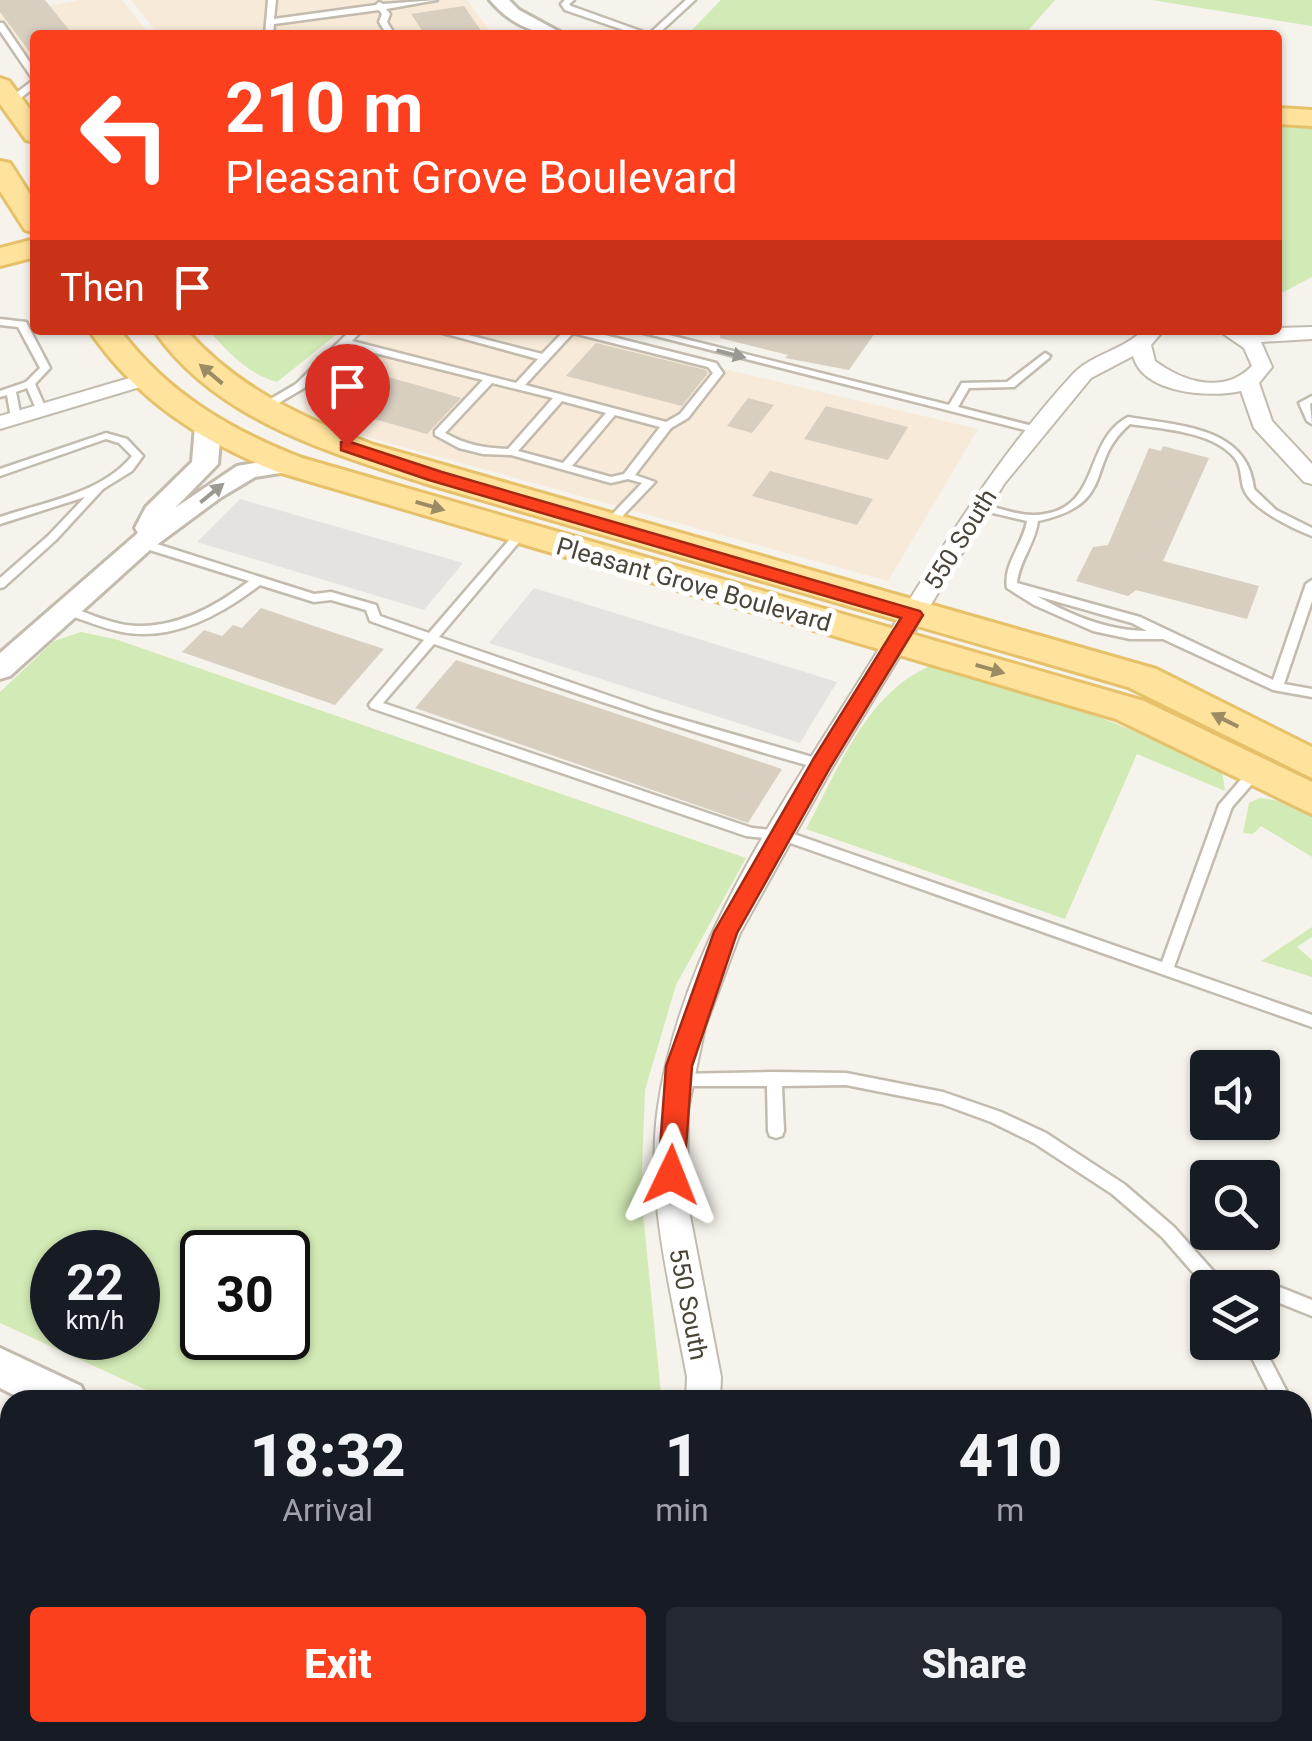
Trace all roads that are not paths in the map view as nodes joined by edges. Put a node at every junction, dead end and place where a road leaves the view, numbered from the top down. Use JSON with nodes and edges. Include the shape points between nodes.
{"nodes":[{"id":1,"x":272,"y":0,"type":"edge"},
{"id":2,"x":409,"y":0,"type":"edge"},
{"id":3,"x":433,"y":0,"type":"edge"},
{"id":4,"x":498,"y":0,"type":"edge"},
{"id":5,"x":570,"y":0,"type":"edge"},
{"id":6,"x":692,"y":0,"type":"edge"},
{"id":7,"x":379,"y":4,"type":"junction"},
{"id":8,"x":270,"y":22,"type":"junction"},
{"id":9,"x":0,"y":24,"type":"edge"},
{"id":10,"x":269,"y":30,"type":"edge"},
{"id":11,"x":388,"y":30,"type":"edge"},
{"id":12,"x":544,"y":30,"type":"edge"},
{"id":13,"x":634,"y":30,"type":"edge"},
{"id":14,"x":655,"y":30,"type":"edge"},
{"id":15,"x":30,"y":71,"type":"edge"},
{"id":16,"x":30,"y":84,"type":"edge"},
{"id":17,"x":7,"y":96,"type":"edge"},
{"id":18,"x":1282,"y":102,"type":"edge"},
{"id":19,"x":1312,"y":105,"type":"edge"},
{"id":20,"x":1282,"y":116,"type":"edge"},
{"id":21,"x":1312,"y":118,"type":"edge"},
{"id":22,"x":30,"y":127,"type":"edge"},
{"id":23,"x":0,"y":170,"type":"edge"},
{"id":24,"x":30,"y":216,"type":"edge"},
{"id":25,"x":30,"y":249,"type":"edge"},
{"id":26,"x":0,"y":256,"type":"edge"},
{"id":27,"x":30,"y":276,"type":"edge"},
{"id":28,"x":0,"y":284,"type":"edge"},
{"id":29,"x":0,"y":322,"type":"edge"},
{"id":30,"x":1312,"y":334,"type":"edge"},
{"id":31,"x":108,"y":335,"type":"edge"},
{"id":32,"x":173,"y":335,"type":"edge"},
{"id":33,"x":352,"y":335,"type":"edge"},
{"id":34,"x":456,"y":335,"type":"edge"},
{"id":35,"x":567,"y":335,"type":"edge"},
{"id":36,"x":591,"y":335,"type":"edge"},
{"id":37,"x":657,"y":335,"type":"edge"},
{"id":38,"x":1239,"y":335,"type":"edge"},
{"id":39,"x":1263,"y":335,"type":"edge"},
{"id":40,"x":1147,"y":337,"type":"edge"},
{"id":41,"x":344,"y":342,"type":"junction"},
{"id":42,"x":1312,"y":344,"type":"edge"},
{"id":43,"x":1045,"y":356,"type":"dead end"},
{"id":44,"x":544,"y":358,"type":"junction"},
{"id":45,"x":1255,"y":374,"type":"junction"},
{"id":46,"x":1164,"y":378,"type":"junction"},
{"id":47,"x":490,"y":379,"type":"junction"},
{"id":48,"x":143,"y":380,"type":"junction"},
{"id":49,"x":30,"y":384,"type":"junction"},
{"id":50,"x":1076,"y":385,"type":"junction"},
{"id":51,"x":518,"y":387,"type":"junction"},
{"id":52,"x":1195,"y":387,"type":"junction"},
{"id":53,"x":6,"y":392,"type":"edge"},
{"id":54,"x":560,"y":398,"type":"junction"},
{"id":55,"x":1312,"y":399,"type":"edge"},
{"id":56,"x":953,"y":406,"type":"junction"},
{"id":57,"x":41,"y":409,"type":"junction"},
{"id":58,"x":261,"y":410,"type":"junction"},
{"id":59,"x":613,"y":412,"type":"junction"},
{"id":60,"x":8,"y":421,"type":"edge"},
{"id":61,"x":1312,"y":421,"type":"edge"},
{"id":62,"x":1262,"y":423,"type":"junction"},
{"id":63,"x":208,"y":426,"type":"junction"},
{"id":64,"x":667,"y":426,"type":"junction"},
{"id":65,"x":1037,"y":430,"type":"junction"},
{"id":66,"x":510,"y":452,"type":"junction"},
{"id":67,"x":290,"y":465,"type":"junction"},
{"id":68,"x":565,"y":468,"type":"junction"},
{"id":69,"x":0,"y":473,"type":"edge"},
{"id":70,"x":628,"y":476,"type":"junction"},
{"id":71,"x":1312,"y":478,"type":"edge"},
{"id":72,"x":102,"y":485,"type":"junction"},
{"id":73,"x":980,"y":507,"type":"junction"},
{"id":74,"x":1033,"y":519,"type":"junction"},
{"id":75,"x":0,"y":521,"type":"edge"},
{"id":76,"x":607,"y":526,"type":"junction"},
{"id":77,"x":1312,"y":532,"type":"edge"},
{"id":78,"x":521,"y":533,"type":"junction"},
{"id":79,"x":141,"y":542,"type":"junction"},
{"id":80,"x":258,"y":580,"type":"junction"},
{"id":81,"x":0,"y":584,"type":"edge"},
{"id":82,"x":1312,"y":584,"type":"edge"},
{"id":83,"x":66,"y":610,"type":"junction"},
{"id":84,"x":904,"y":629,"type":"junction"},
{"id":85,"x":432,"y":638,"type":"junction"},
{"id":86,"x":0,"y":669,"type":"edge"},
{"id":87,"x":1277,"y":687,"type":"junction"},
{"id":88,"x":1312,"y":693,"type":"edge"},
{"id":89,"x":822,"y":764,"type":"junction"},
{"id":90,"x":1312,"y":764,"type":"edge"},
{"id":91,"x":1256,"y":772,"type":"junction"},
{"id":92,"x":1312,"y":799,"type":"edge"},
{"id":93,"x":783,"y":835,"type":"junction"},
{"id":94,"x":1167,"y":967,"type":"junction"},
{"id":95,"x":1312,"y":1021,"type":"edge"},
{"id":96,"x":774,"y":1078,"type":"junction"},
{"id":97,"x":678,"y":1080,"type":"junction"},
{"id":98,"x":776,"y":1131,"type":"dead end"},
{"id":99,"x":1201,"y":1270,"type":"edge"},
{"id":100,"x":1280,"y":1296,"type":"edge"},
{"id":101,"x":1312,"y":1308,"type":"edge"},
{"id":102,"x":1262,"y":1360,"type":"edge"},
{"id":103,"x":0,"y":1367,"type":"edge"},
{"id":104,"x":46,"y":1390,"type":"edge"},
{"id":105,"x":710,"y":1390,"type":"edge"},
{"id":106,"x":1278,"y":1390,"type":"edge"}],
"edges":[{"from":1,"to":8,"type":"lane"},
{"from":2,"to":3,"type":"lane"},
{"from":2,"to":7,"type":"lane"},
{"from":4,"to":12,"type":"street"},
{"from":5,"to":13,"type":"lane","via":[[568,8]]},
{"from":6,"to":14,"type":"lane"},
{"from":7,"to":8,"type":"lane"},
{"from":7,"to":11,"type":"lane"},
{"from":8,"to":10,"type":"lane"},
{"from":9,"to":15,"type":"lane"},
{"from":16,"to":17,"type":"lane","via":[[18,96]]},
{"from":17,"to":22,"type":"main road"},
{"from":18,"to":19,"type":"main road"},
{"from":20,"to":21,"type":"main road"},
{"from":23,"to":24,"type":"main road"},
{"from":25,"to":26,"type":"main road"},
{"from":27,"to":28,"type":"main road"},
{"from":29,"to":49,"type":"lane","via":[[22,324],[38,352],[45,368]]},
{"from":30,"to":39,"type":"street"},
{"from":31,"to":48,"type":"main road","name":"Pleasant Grove Boulevard"},
{"from":58,"to":32,"type":"main road","name":"Pleasant Grove Boulevard","one_way":true,"via":[[201,368]]},
{"from":33,"to":41,"type":"lane"},
{"from":34,"to":44,"type":"lane"},
{"from":35,"to":44,"type":"lane"},
{"from":36,"to":64,"type":"lane","via":[[712,366],[718,374],[684,416]]},
{"from":37,"to":56,"type":"lane","one_way":true},
{"from":38,"to":45,"type":"street","via":[[1261,356]]},
{"from":40,"to":46,"type":"street","via":[[1145,363]]},
{"from":40,"to":50,"type":"street","name":"550 South"},
{"from":41,"to":47,"type":"lane"},
{"from":41,"to":58,"type":"lane","via":[[286,398]]},
{"from":42,"to":45,"type":"street"},
{"from":43,"to":56,"type":"lane","via":[[1010,385],[966,385]]},
{"from":44,"to":51,"type":"lane"},
{"from":45,"to":52,"type":"street","via":[[1225,388]]},
{"from":45,"to":62,"type":"street"},
{"from":46,"to":50,"type":"street"},
{"from":46,"to":52,"type":"street"},
{"from":47,"to":51,"type":"lane"},
{"from":47,"to":66,"type":"lane","via":[[439,433],[493,453]]},
{"from":48,"to":57,"type":"street"},
{"from":48,"to":63,"type":"main road","name":"Pleasant Grove Boulevard"},
{"from":49,"to":53,"type":"lane"},
{"from":49,"to":57,"type":"lane"},
{"from":50,"to":65,"type":"street","name":"550 South"},
{"from":51,"to":54,"type":"lane"},
{"from":52,"to":62,"type":"street"},
{"from":53,"to":60,"type":"lane"},
{"from":54,"to":59,"type":"lane"},
{"from":54,"to":66,"type":"lane"},
{"from":55,"to":61,"type":"lane","via":[[1304,404]]},
{"from":56,"to":65,"type":"lane"},
{"from":57,"to":60,"type":"street"},
{"from":58,"to":76,"type":"main road","name":"Pleasant Grove Boulevard","via":[[418,470]]},
{"from":59,"to":64,"type":"lane"},
{"from":59,"to":68,"type":"lane"},
{"from":62,"to":71,"type":"street"},
{"from":63,"to":67,"type":"main road","name":"Pleasant Grove Boulevard","via":[[235,445]]},
{"from":63,"to":79,"type":"street","via":[[206,464],[155,513]]},
{"from":64,"to":70,"type":"lane"},
{"from":65,"to":73,"type":"street","name":"550 South"},
{"from":66,"to":68,"type":"lane"},
{"from":67,"to":78,"type":"main road","name":"Pleasant Grove Boulevard","one_way":true},
{"from":79,"to":67,"type":"street","one_way":true,"via":[[165,531],[236,473]]},
{"from":68,"to":70,"type":"lane","via":[[611,480]]},
{"from":69,"to":72,"type":"lane","via":[[106,436],[138,456],[130,470]]},
{"from":70,"to":76,"type":"lane","via":[[649,482]]},
{"from":72,"to":75,"type":"lane"},
{"from":72,"to":81,"type":"lane"},
{"from":73,"to":74,"type":"lane"},
{"from":73,"to":84,"type":"street","name":"550 South"},
{"from":74,"to":77,"type":"lane","via":[[1059,516],[1086,498],[1116,428],[1128,420],[1226,444],[1244,456],[1248,490],[1272,512]]},
{"from":74,"to":87,"type":"lane","via":[[1011,585],[1097,628],[1164,635]]},
{"from":76,"to":84,"type":"main road","name":"Pleasant Grove Boulevard"},
{"from":78,"to":84,"type":"main road","name":"Pleasant Grove Boulevard"},
{"from":78,"to":85,"type":"lane"},
{"from":79,"to":80,"type":"lane"},
{"from":79,"to":83,"type":"street"},
{"from":80,"to":83,"type":"lane","via":[[228,605],[156,629],[127,629]]},
{"from":80,"to":85,"type":"lane","via":[[372,608],[374,618]]},
{"from":82,"to":87,"type":"lane"},
{"from":83,"to":86,"type":"street"},
{"from":84,"to":89,"type":"street","name":"550 South"},
{"from":90,"to":84,"type":"main road","name":"Pleasant Grove Boulevard","one_way":true,"via":[[1142,678]]},
{"from":84,"to":91,"type":"main road","name":"Pleasant Grove Boulevard","one_way":true,"via":[[1130,710]]},
{"from":85,"to":89,"type":"lane"},
{"from":85,"to":93,"type":"lane","via":[[375,705],[750,833]]},
{"from":87,"to":88,"type":"lane"},
{"from":89,"to":93,"type":"street","name":"550 South"},
{"from":91,"to":92,"type":"main road","name":"Pleasant Grove Boulevard"},
{"from":91,"to":94,"type":"lane","via":[[1226,805]]},
{"from":93,"to":94,"type":"lane"},
{"from":93,"to":97,"type":"street","name":"550 South","via":[[726,932]]},
{"from":94,"to":95,"type":"lane"},
{"from":96,"to":97,"type":"lane"},
{"from":96,"to":98,"type":"lane"},
{"from":96,"to":99,"type":"lane","via":[[891,1086],[996,1117],[1118,1188]]},
{"from":97,"to":105,"type":"street","name":"550 South","via":[[671,1200]]},
{"from":100,"to":101,"type":"lane"},
{"from":102,"to":106,"type":"lane"},
{"from":103,"to":104,"type":"street"}]}
